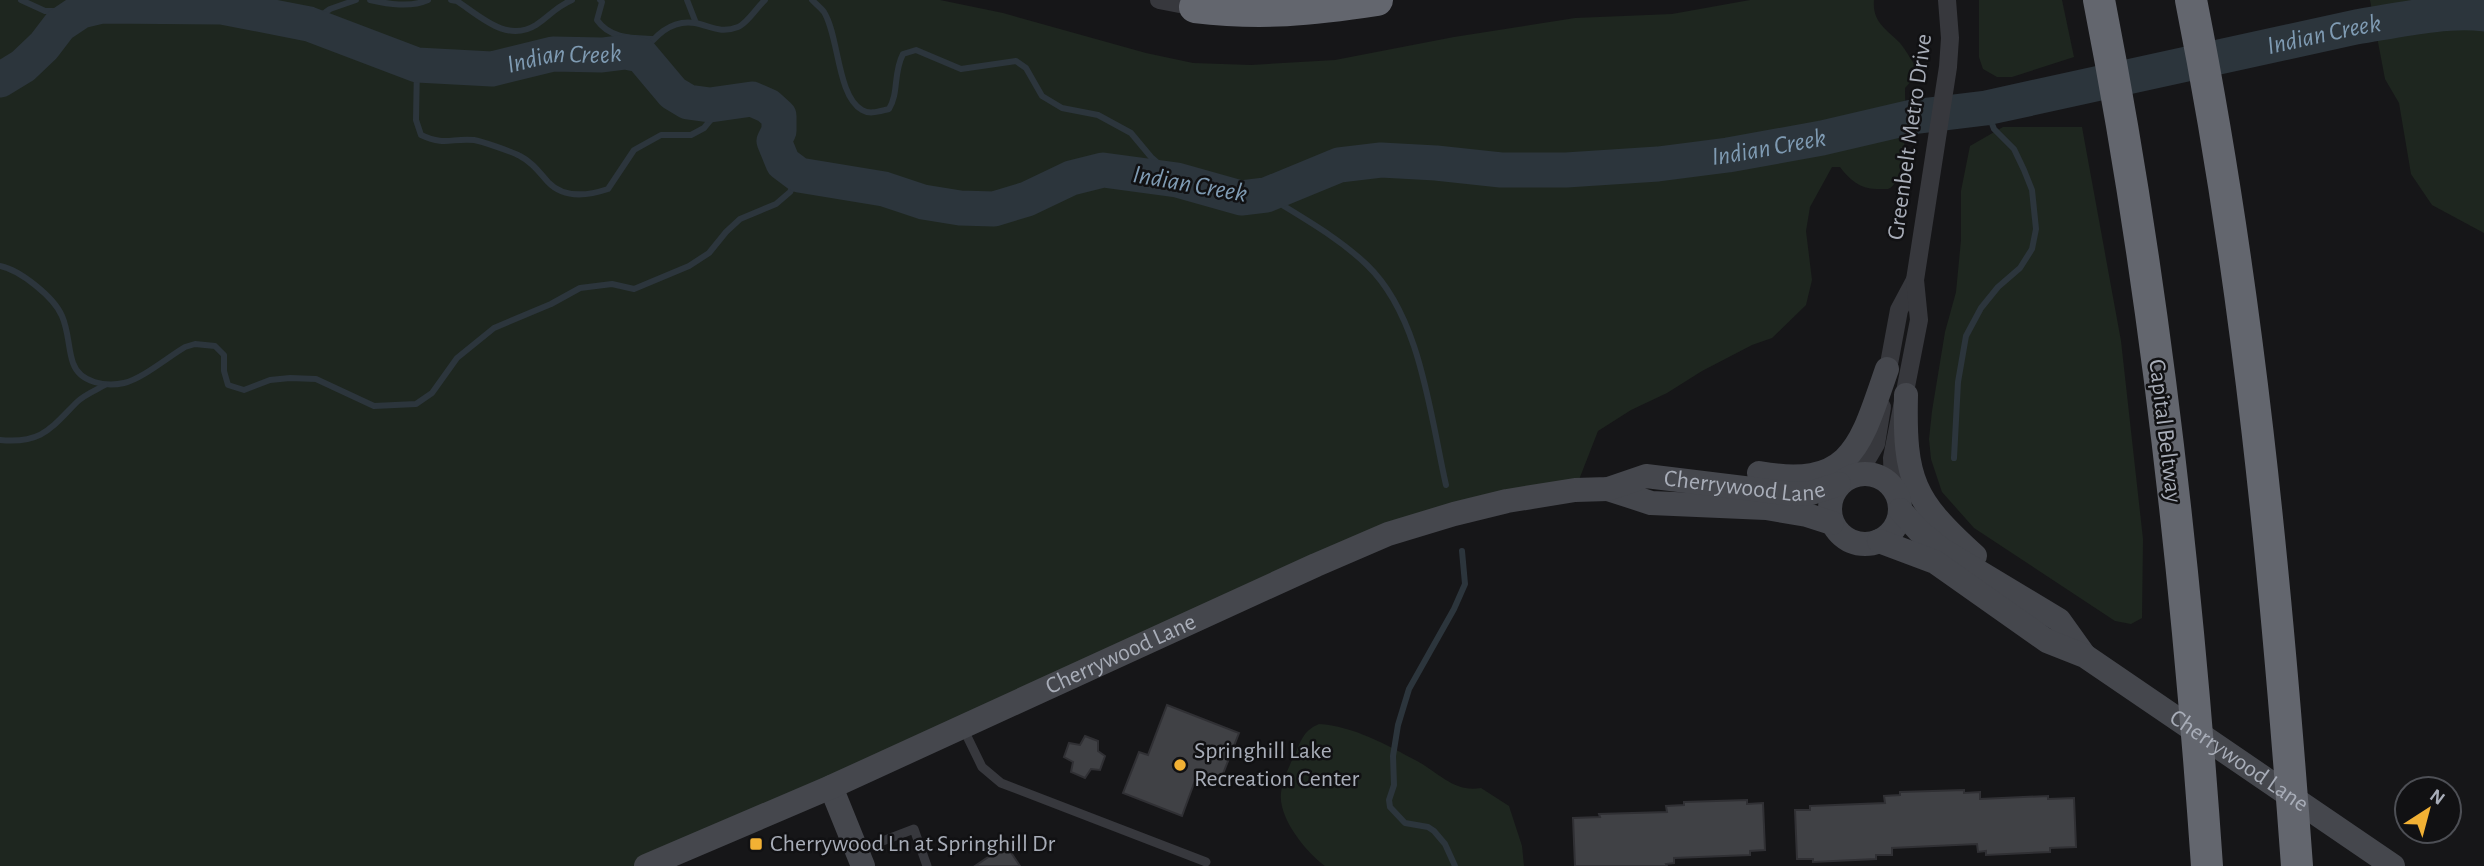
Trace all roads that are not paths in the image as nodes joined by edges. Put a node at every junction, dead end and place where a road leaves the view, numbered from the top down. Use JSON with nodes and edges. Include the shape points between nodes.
{"nodes":[{"id":1,"x":1159,"y":0,"type":"edge"},
{"id":2,"x":1377,"y":0,"type":"edge"},
{"id":3,"x":1947,"y":0,"type":"edge"},
{"id":4,"x":2099,"y":0,"type":"edge"},
{"id":5,"x":1196,"y":4,"type":"edge"},
{"id":6,"x":2194,"y":15,"type":"edge"},
{"id":7,"x":1915,"y":280,"type":"junction"},
{"id":8,"x":1888,"y":369,"type":"junction"},
{"id":9,"x":1906,"y":395,"type":"junction"},
{"id":10,"x":1849,"y":479,"type":"junction"},
{"id":11,"x":1700,"y":482,"type":"junction"},
{"id":12,"x":1893,"y":486,"type":"junction"},
{"id":13,"x":1608,"y":489,"type":"junction"},
{"id":14,"x":1900,"y":510,"type":"junction"},
{"id":15,"x":1832,"y":523,"type":"junction"},
{"id":16,"x":1879,"y":541,"type":"junction"},
{"id":17,"x":2012,"y":590,"type":"junction"},
{"id":18,"x":2085,"y":656,"type":"junction"},
{"id":19,"x":962,"y":727,"type":"junction"},
{"id":20,"x":831,"y":787,"type":"junction"},
{"id":21,"x":860,"y":858,"type":"edge"},
{"id":22,"x":1206,"y":862,"type":"dead end"},
{"id":23,"x":646,"y":866,"type":"edge"},
{"id":24,"x":927,"y":866,"type":"edge"},
{"id":25,"x":2207,"y":866,"type":"edge"},
{"id":26,"x":2297,"y":866,"type":"edge"},
{"id":27,"x":2393,"y":866,"type":"edge"}],
"edges":[{"from":1,"to":5,"type":"street"},
{"from":2,"to":5,"type":"highway","via":[[1275,12],[1239,12]]},
{"from":3,"to":7,"type":"street","name":"Greenbelt Metro Drive","via":[[1948,68]]},
{"from":4,"to":25,"type":"highway","name":"Capital Beltway","via":[[2136,209],[2180,547]]},
{"from":6,"to":26,"type":"highway","via":[[2246,333]]},
{"from":7,"to":8,"type":"street","name":"Greenbelt Metro Drive","via":[[1899,310]]},
{"from":7,"to":9,"type":"street","name":"Greenbelt Metro Drive","via":[[1919,320]]},
{"from":8,"to":10,"type":"street","name":"Greenbelt Metro Drive","via":[[1876,444]]},
{"from":8,"to":11,"type":"street","via":[[1861,440],[1838,464],[1807,476],[1735,472]]},
{"from":9,"to":12,"type":"street","name":"Greenbelt Metro Drive","via":[[1892,458]]},
{"from":9,"to":17,"type":"street","via":[[1905,441],[1917,490],[1941,526]]},
{"from":10,"to":11,"type":"street","name":"Cherrywood Lane","via":[[1811,493],[1794,494]]},
{"from":10,"to":12,"type":"street","via":[[1877,475]]},
{"from":10,"to":15,"type":"street","via":[[1832,494]]},
{"from":11,"to":13,"type":"street","name":"Cherrywood Lane","via":[[1646,476]]},
{"from":12,"to":14,"type":"street"},
{"from":13,"to":15,"type":"street","name":"Cherrywood Lane","via":[[1651,503],[1766,508]]},
{"from":13,"to":19,"type":"street","name":"Cherrywood Lane","via":[[1507,501],[1388,534]]},
{"from":14,"to":16,"type":"street","via":[[1892,532]]},
{"from":14,"to":17,"type":"street","name":"Cherrywood Lane","via":[[1941,549]]},
{"from":15,"to":16,"type":"street","via":[[1853,542]]},
{"from":16,"to":18,"type":"street","name":"Cherrywood Lane","via":[[1935,562],[2048,641]]},
{"from":17,"to":18,"type":"street","name":"Cherrywood Lane","via":[[2059,620]]},
{"from":18,"to":27,"type":"street","name":"Cherrywood Lane"},
{"from":19,"to":20,"type":"street","name":"Cherrywood Lane"},
{"from":19,"to":22,"type":"lane","via":[[982,767],[1000,783]]},
{"from":20,"to":21,"type":"street"},
{"from":20,"to":23,"type":"street","name":"Cherrywood Lane"},
{"from":21,"to":24,"type":"lane","via":[[914,829]]}]}
